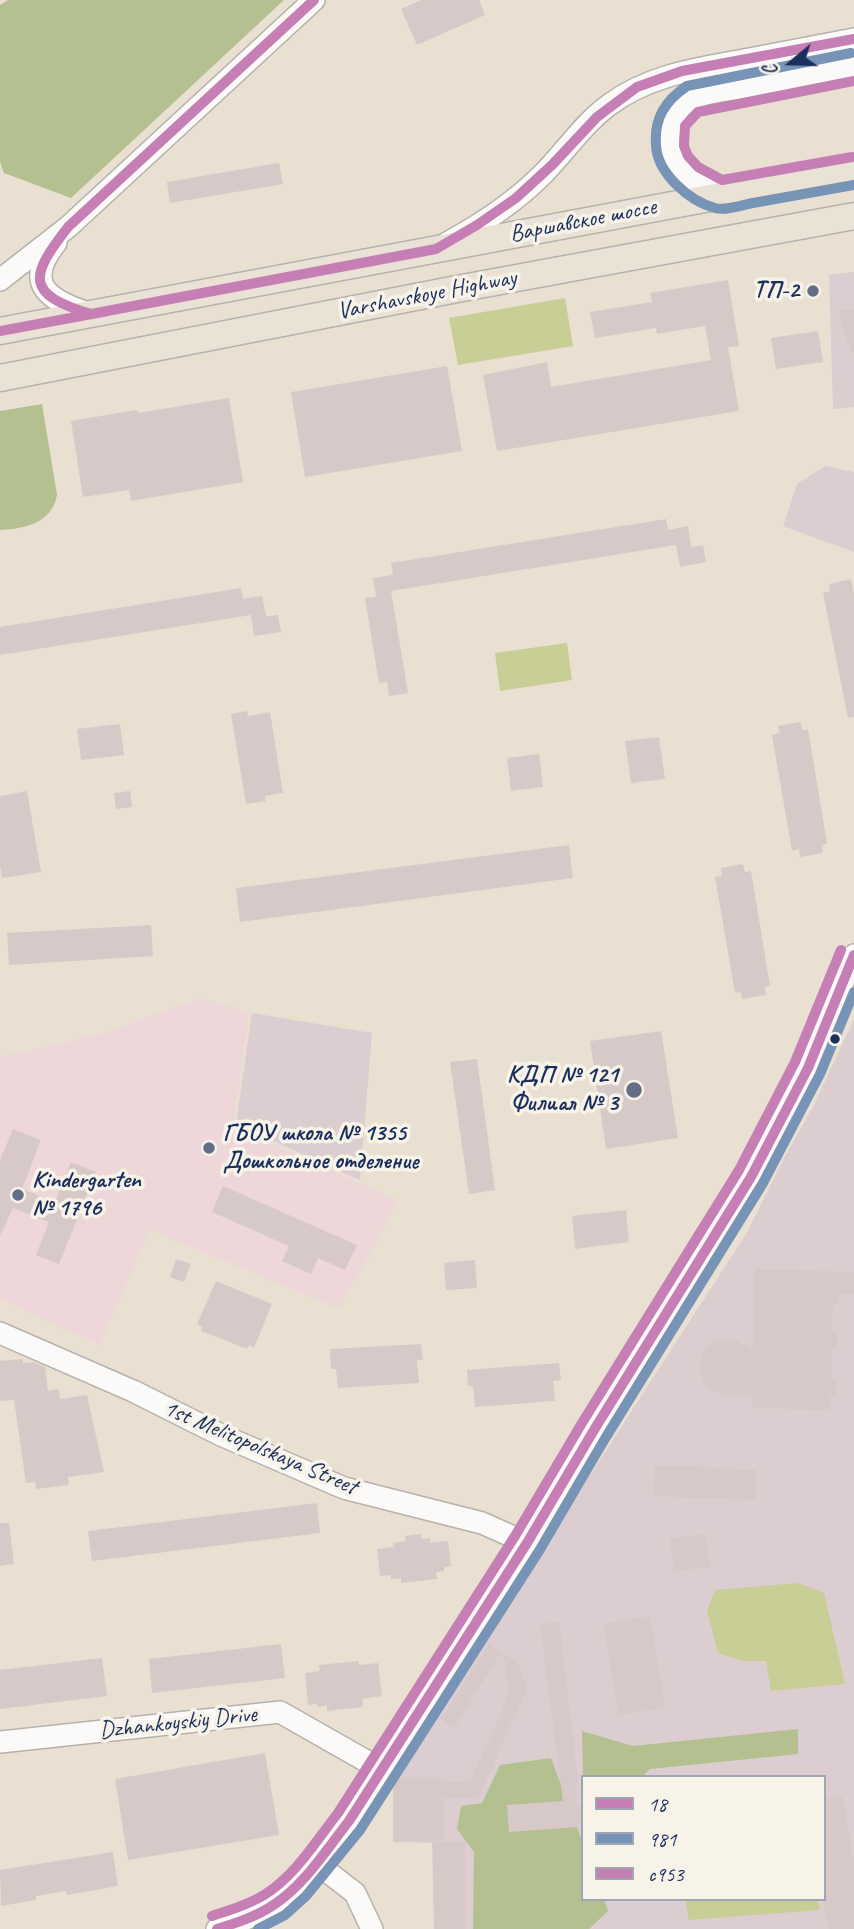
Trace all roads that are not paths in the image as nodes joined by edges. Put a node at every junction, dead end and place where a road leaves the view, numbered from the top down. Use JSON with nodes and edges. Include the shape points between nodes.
{"nodes":[{"id":1,"x":314,"y":0,"type":"edge"},
{"id":2,"x":854,"y":39,"type":"edge"},
{"id":3,"x":854,"y":67,"type":"edge"},
{"id":4,"x":854,"y":171,"type":"edge"},
{"id":5,"x":719,"y":195,"type":"junction"},
{"id":6,"x":854,"y":216,"type":"edge"},
{"id":7,"x":68,"y":227,"type":"junction"},
{"id":8,"x":436,"y":249,"type":"junction"},
{"id":9,"x":0,"y":279,"type":"edge"},
{"id":10,"x":91,"y":314,"type":"junction"},
{"id":11,"x":0,"y":331,"type":"edge"},
{"id":12,"x":0,"y":378,"type":"edge"},
{"id":13,"x":854,"y":955,"type":"edge"},
{"id":14,"x":0,"y":1333,"type":"edge"},
{"id":15,"x":527,"y":1543,"type":"junction"},
{"id":16,"x":0,"y":1742,"type":"edge"},
{"id":17,"x":382,"y":1770,"type":"junction"},
{"id":18,"x":316,"y":1863,"type":"junction"},
{"id":19,"x":217,"y":1929,"type":"edge"},
{"id":20,"x":372,"y":1929,"type":"edge"}],
"edges":[{"from":1,"to":7,"type":"street"},
{"from":2,"to":8,"type":"street","via":[[653,80],[621,96],[528,187]]},
{"from":3,"to":5,"type":"street","via":[[702,96],[684,104],[669,132],[670,149],[683,173]]},
{"from":4,"to":5,"type":"main road","name":"Варшавское шоссе"},
{"from":5,"to":8,"type":"main road","name":"Варшавское шоссе"},
{"from":6,"to":12,"type":"main road","name":"Varshavskoye Highway"},
{"from":7,"to":9,"type":"street"},
{"from":7,"to":10,"type":"street","via":[[40,268],[41,282],[46,293],[62,305]]},
{"from":8,"to":10,"type":"main road","name":"Varshavskoye Highway"},
{"from":10,"to":11,"type":"main road","name":"Varshavskoye Highway"},
{"from":13,"to":15,"type":"street","via":[[808,1068],[768,1147]]},
{"from":14,"to":15,"type":"street","name":"1st Melitopolskaya Street","via":[[344,1488],[482,1523]]},
{"from":15,"to":17,"type":"street"},
{"from":16,"to":17,"type":"street","name":"Dzhankoyskiy Drive","via":[[280,1712]]},
{"from":17,"to":18,"type":"street"},
{"from":18,"to":19,"type":"street","via":[[278,1902]]},
{"from":18,"to":20,"type":"street","via":[[355,1894]]}]}
